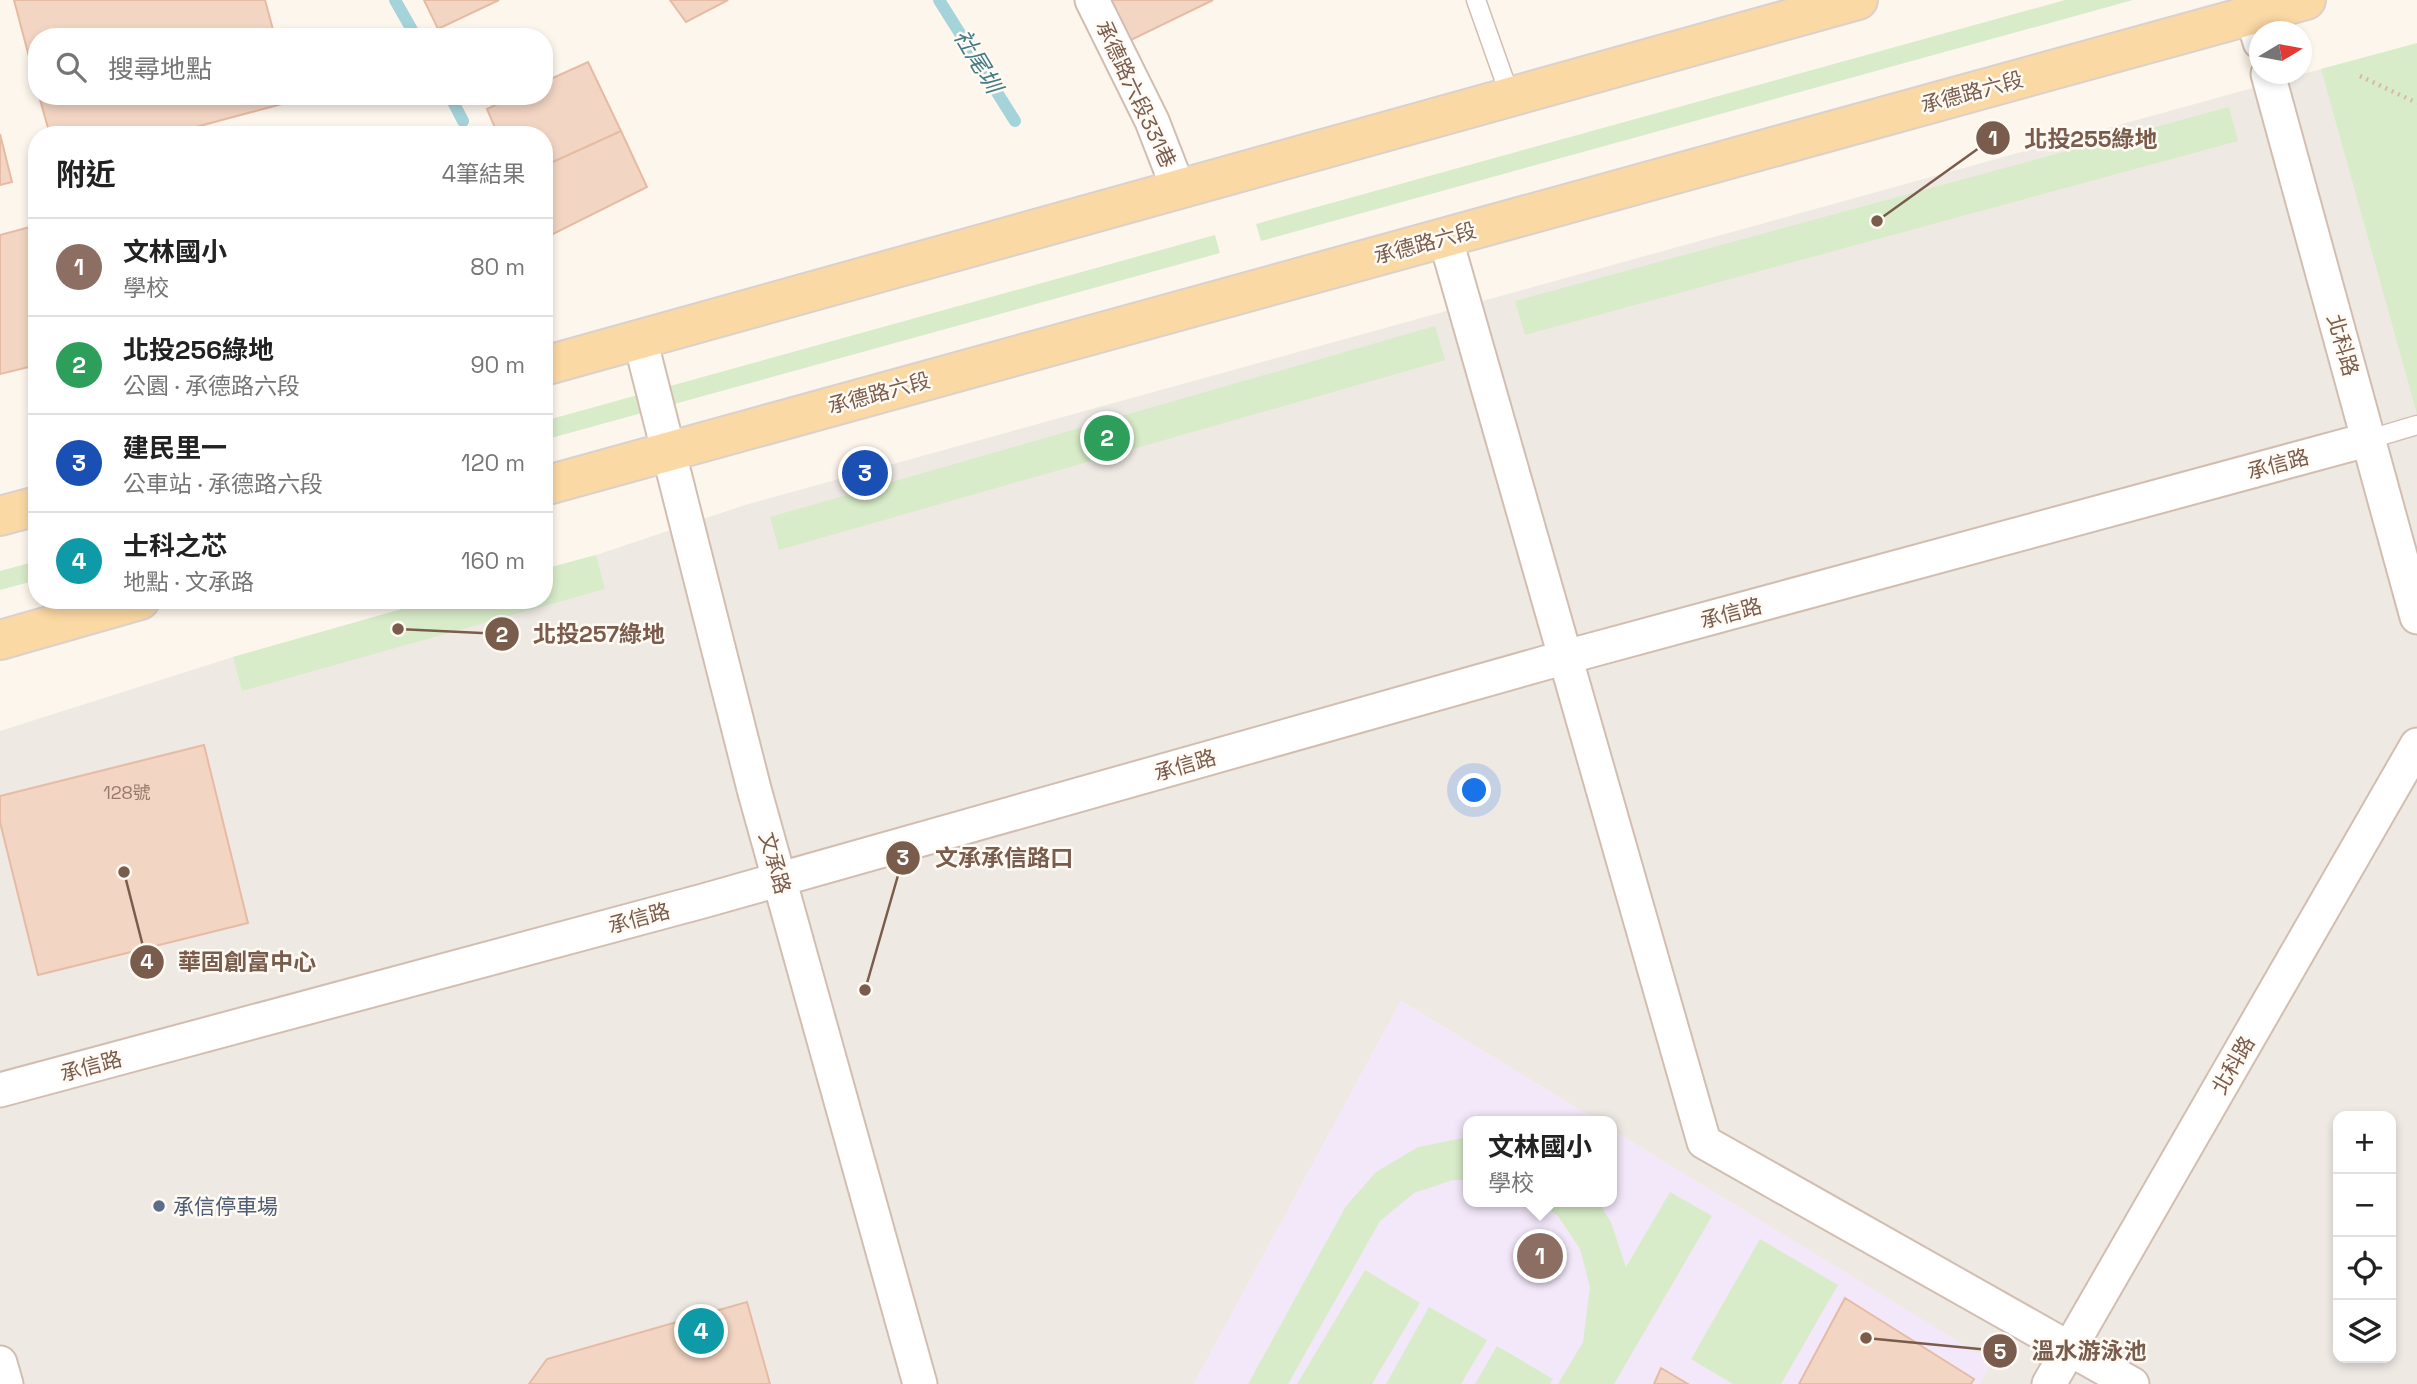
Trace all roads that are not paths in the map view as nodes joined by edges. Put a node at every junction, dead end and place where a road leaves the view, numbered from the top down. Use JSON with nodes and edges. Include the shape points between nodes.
{"nodes":[{"id":1,"x":1092,"y":0,"type":"edge"},
{"id":2,"x":1476,"y":0,"type":"edge"},
{"id":3,"x":1858,"y":0,"type":"edge"},
{"id":4,"x":2306,"y":0,"type":"edge"},
{"id":5,"x":2270,"y":21,"type":"edge"},
{"id":6,"x":2249,"y":31,"type":"edge"},
{"id":7,"x":2271,"y":84,"type":"edge"},
{"id":8,"x":1510,"y":96,"type":"junction"},
{"id":9,"x":1178,"y":188,"type":"junction"},
{"id":10,"x":1445,"y":237,"type":"junction"},
{"id":11,"x":640,"y":339,"type":"junction"},
{"id":12,"x":553,"y":363,"type":"edge"},
{"id":13,"x":2417,"y":425,"type":"edge"},
{"id":14,"x":2370,"y":439,"type":"junction"},
{"id":15,"x":667,"y":452,"type":"junction"},
{"id":16,"x":553,"y":484,"type":"edge"},
{"id":17,"x":28,"y":508,"type":"edge"},
{"id":18,"x":0,"y":516,"type":"edge"},
{"id":19,"x":108,"y":609,"type":"edge"},
{"id":20,"x":2417,"y":617,"type":"edge"},
{"id":21,"x":0,"y":640,"type":"edge"},
{"id":22,"x":1566,"y":657,"type":"junction"},
{"id":23,"x":2417,"y":746,"type":"edge"},
{"id":24,"x":780,"y":879,"type":"junction"},
{"id":25,"x":0,"y":1090,"type":"edge"},
{"id":26,"x":2070,"y":1349,"type":"junction"},
{"id":27,"x":0,"y":1363,"type":"edge"},
{"id":28,"x":6,"y":1384,"type":"edge"},
{"id":29,"x":920,"y":1384,"type":"edge"},
{"id":30,"x":2049,"y":1384,"type":"edge"},
{"id":31,"x":2132,"y":1384,"type":"edge"}],
"edges":[{"from":1,"to":9,"type":"street","name":"承德路六段331巷","via":[[1152,121]]},
{"from":2,"to":8,"type":"lane"},
{"from":3,"to":8,"type":"main road"},
{"from":4,"to":5,"type":"main road","name":"承德路六段"},
{"from":6,"to":10,"type":"main road","name":"承德路六段"},
{"from":7,"to":14,"type":"street","name":"北科路"},
{"from":8,"to":9,"type":"main road"},
{"from":9,"to":11,"type":"main road"},
{"from":10,"to":15,"type":"main road","name":"承德路六段"},
{"from":10,"to":22,"type":"street"},
{"from":11,"to":12,"type":"main road"},
{"from":11,"to":15,"type":"street","name":"文承路"},
{"from":13,"to":14,"type":"lane"},
{"from":14,"to":20,"type":"street","name":"北科路"},
{"from":14,"to":22,"type":"street","name":"承信路"},
{"from":15,"to":16,"type":"main road","name":"承德路六段"},
{"from":15,"to":24,"type":"street","name":"文承路"},
{"from":17,"to":18,"type":"main road"},
{"from":19,"to":21,"type":"main road"},
{"from":22,"to":24,"type":"street","name":"承信路"},
{"from":22,"to":26,"type":"street","via":[[1704,1142]]},
{"from":23,"to":26,"type":"street","name":"北科路"},
{"from":24,"to":25,"type":"street","name":"承信路"},
{"from":24,"to":29,"type":"street","name":"文承路"},
{"from":26,"to":30,"type":"street","name":"北科路"},
{"from":26,"to":31,"type":"street"},
{"from":27,"to":28,"type":"street"}]}
